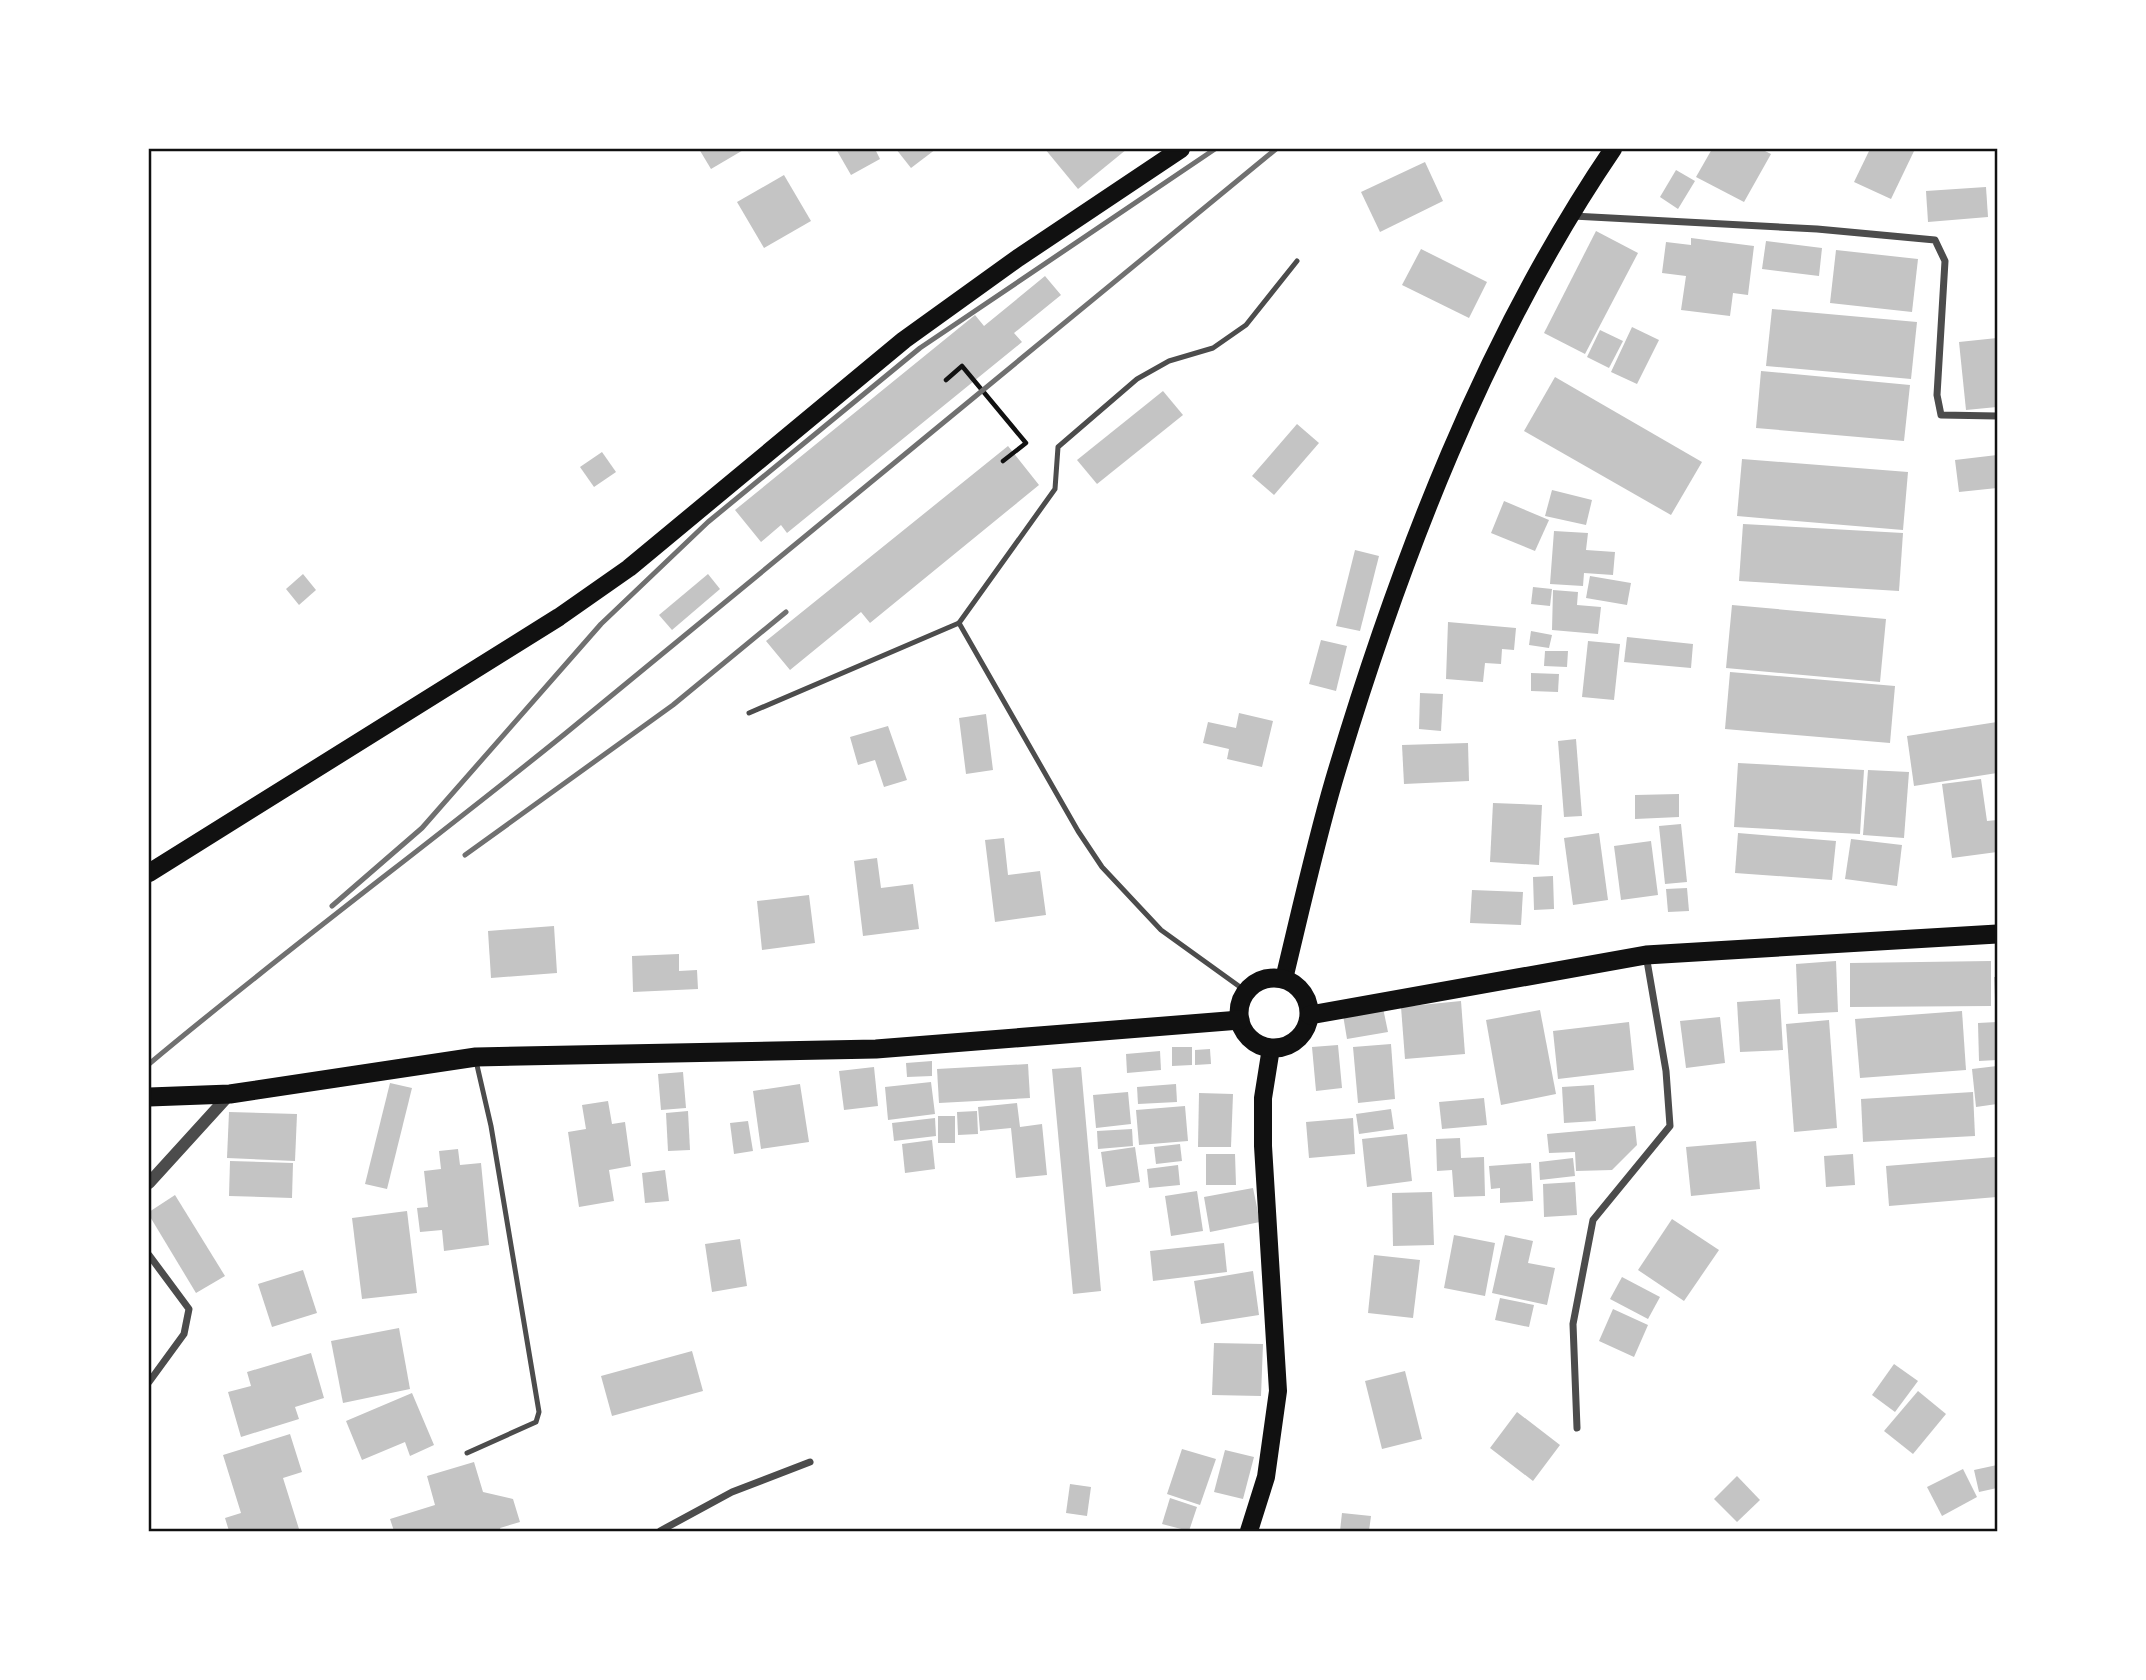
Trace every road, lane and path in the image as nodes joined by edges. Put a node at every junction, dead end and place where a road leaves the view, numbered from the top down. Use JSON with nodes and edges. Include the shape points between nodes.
{"nodes":[{"id":1,"x":1181,"y":149,"type":"edge"},
{"id":2,"x":1613,"y":149,"type":"edge"},
{"id":3,"x":1567,"y":216,"type":"junction"},
{"id":4,"x":1297,"y":261,"type":"dead end"},
{"id":5,"x":946,"y":380,"type":"dead end"},
{"id":6,"x":1997,"y":416,"type":"edge"},
{"id":7,"x":1003,"y":460,"type":"dead end"},
{"id":8,"x":959,"y":622,"type":"junction"},
{"id":9,"x":749,"y":713,"type":"dead end"},
{"id":10,"x":149,"y":873,"type":"edge"},
{"id":11,"x":1997,"y":934,"type":"edge"},
{"id":12,"x":1646,"y":955,"type":"junction"},
{"id":13,"x":1284,"y":979,"type":"junction"},
{"id":14,"x":1247,"y":992,"type":"junction"},
{"id":15,"x":1310,"y":1015,"type":"junction"},
{"id":16,"x":1240,"y":1020,"type":"junction"},
{"id":17,"x":1271,"y":1048,"type":"junction"},
{"id":18,"x":476,"y":1057,"type":"junction"},
{"id":19,"x":230,"y":1094,"type":"junction"},
{"id":20,"x":149,"y":1097,"type":"edge"},
{"id":21,"x":149,"y":1183,"type":"edge"},
{"id":22,"x":149,"y":1255,"type":"edge"},
{"id":23,"x":149,"y":1382,"type":"edge"},
{"id":24,"x":1577,"y":1428,"type":"dead end"},
{"id":25,"x":467,"y":1453,"type":"dead end"},
{"id":26,"x":810,"y":1462,"type":"dead end"},
{"id":27,"x":660,"y":1531,"type":"edge"},
{"id":28,"x":1249,"y":1531,"type":"edge"}],
"edges":[{"from":1,"to":10,"type":"main road","via":[[904,340],[640,559],[559,617]]},
{"from":2,"to":3,"type":"main road"},
{"from":3,"to":6,"type":"street","via":[[1936,240],[1945,261],[1937,395],[1941,415]]},
{"from":3,"to":13,"type":"main road","via":[[1443,470],[1390,606],[1334,782]]},
{"from":4,"to":8,"type":"lane","via":[[1246,325],[1213,348],[1169,361],[1137,379],[1058,447],[1055,489]]},
{"from":5,"to":7,"type":"path","via":[[962,366],[1027,443]]},
{"from":8,"to":9,"type":"lane"},
{"from":8,"to":14,"type":"lane","via":[[1102,867],[1161,930]]},
{"from":11,"to":12,"type":"highway"},
{"from":12,"to":15,"type":"highway"},
{"from":12,"to":24,"type":"street","via":[[1666,1071],[1670,1126],[1593,1220],[1573,1324]]},
{"from":13,"to":14,"type":"highway","via":[[1263,980]]},
{"from":13,"to":15,"type":"highway","via":[[1303,992]]},
{"from":14,"to":16,"type":"highway"},
{"from":15,"to":17,"type":"highway","via":[[1296,1041]]},
{"from":16,"to":17,"type":"highway","via":[[1250,1038]]},
{"from":16,"to":18,"type":"highway","via":[[876,1049]]},
{"from":17,"to":28,"type":"main road","via":[[1263,1098],[1263,1146],[1278,1391],[1266,1477]]},
{"from":18,"to":19,"type":"highway"},
{"from":18,"to":25,"type":"lane","via":[[539,1412],[536,1422]]},
{"from":19,"to":20,"type":"highway"},
{"from":19,"to":21,"type":"street"},
{"from":22,"to":23,"type":"street","via":[[188,1309],[184,1334]]},
{"from":26,"to":27,"type":"street","via":[[732,1492]]}]}
